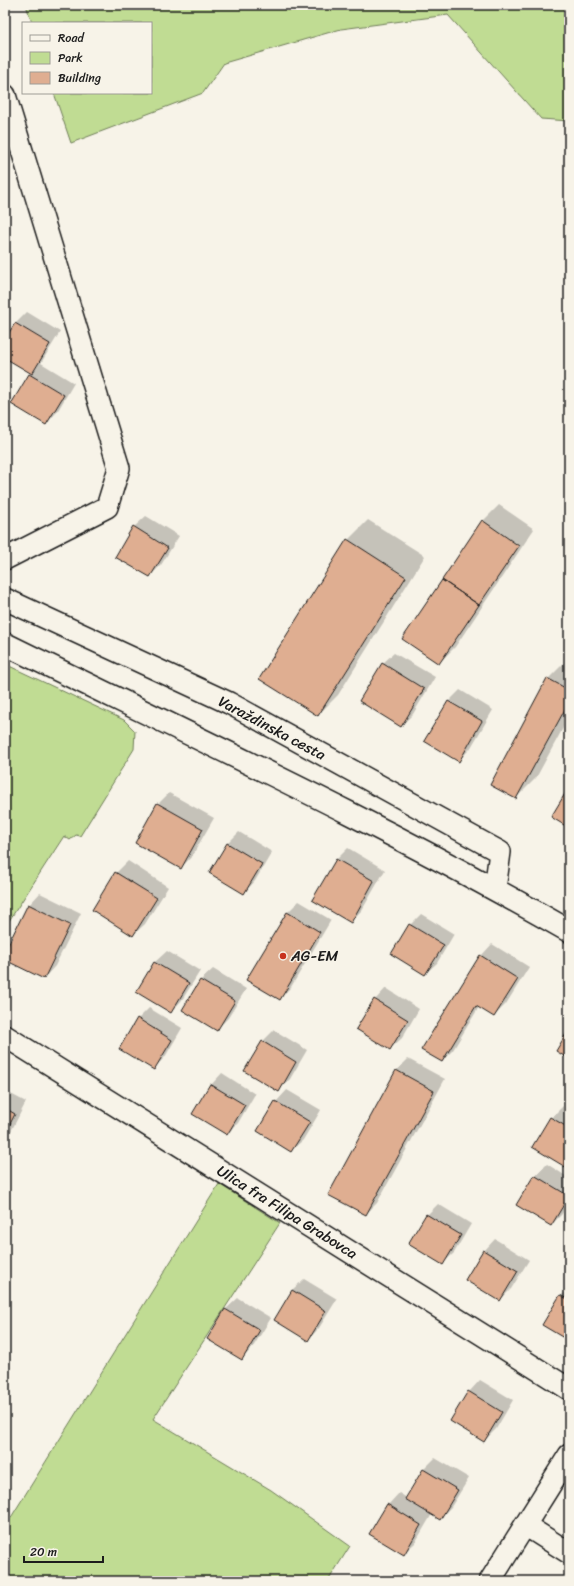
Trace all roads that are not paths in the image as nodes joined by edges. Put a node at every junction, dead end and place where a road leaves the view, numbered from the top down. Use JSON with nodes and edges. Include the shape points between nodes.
{"nodes":[{"id":1,"x":5,"y":94,"type":"edge"},
{"id":2,"x":5,"y":559,"type":"edge"},
{"id":3,"x":5,"y":599,"type":"edge"},
{"id":4,"x":5,"y":644,"type":"edge"},
{"id":5,"x":495,"y":889,"type":"junction"},
{"id":6,"x":569,"y":931,"type":"edge"},
{"id":7,"x":5,"y":1036,"type":"edge"},
{"id":8,"x":569,"y":1389,"type":"edge"},
{"id":9,"x":569,"y":1455,"type":"edge"},
{"id":10,"x":525,"y":1525,"type":"junction"},
{"id":11,"x":569,"y":1553,"type":"edge"},
{"id":12,"x":490,"y":1581,"type":"edge"}],
"edges":[{"from":1,"to":2,"type":"street","via":[[119,468],[107,507]]},
{"from":3,"to":5,"type":"street","name":"Varaždinska cesta","via":[[229,703],[500,852]]},
{"from":4,"to":5,"type":"main road","via":[[405,841]]},
{"from":5,"to":6,"type":"main road"},
{"from":7,"to":8,"type":"street","name":"Ulica fra Filipa Grabovca"},
{"from":9,"to":10,"type":"street"},
{"from":10,"to":11,"type":"street"},
{"from":10,"to":12,"type":"street"}]}
